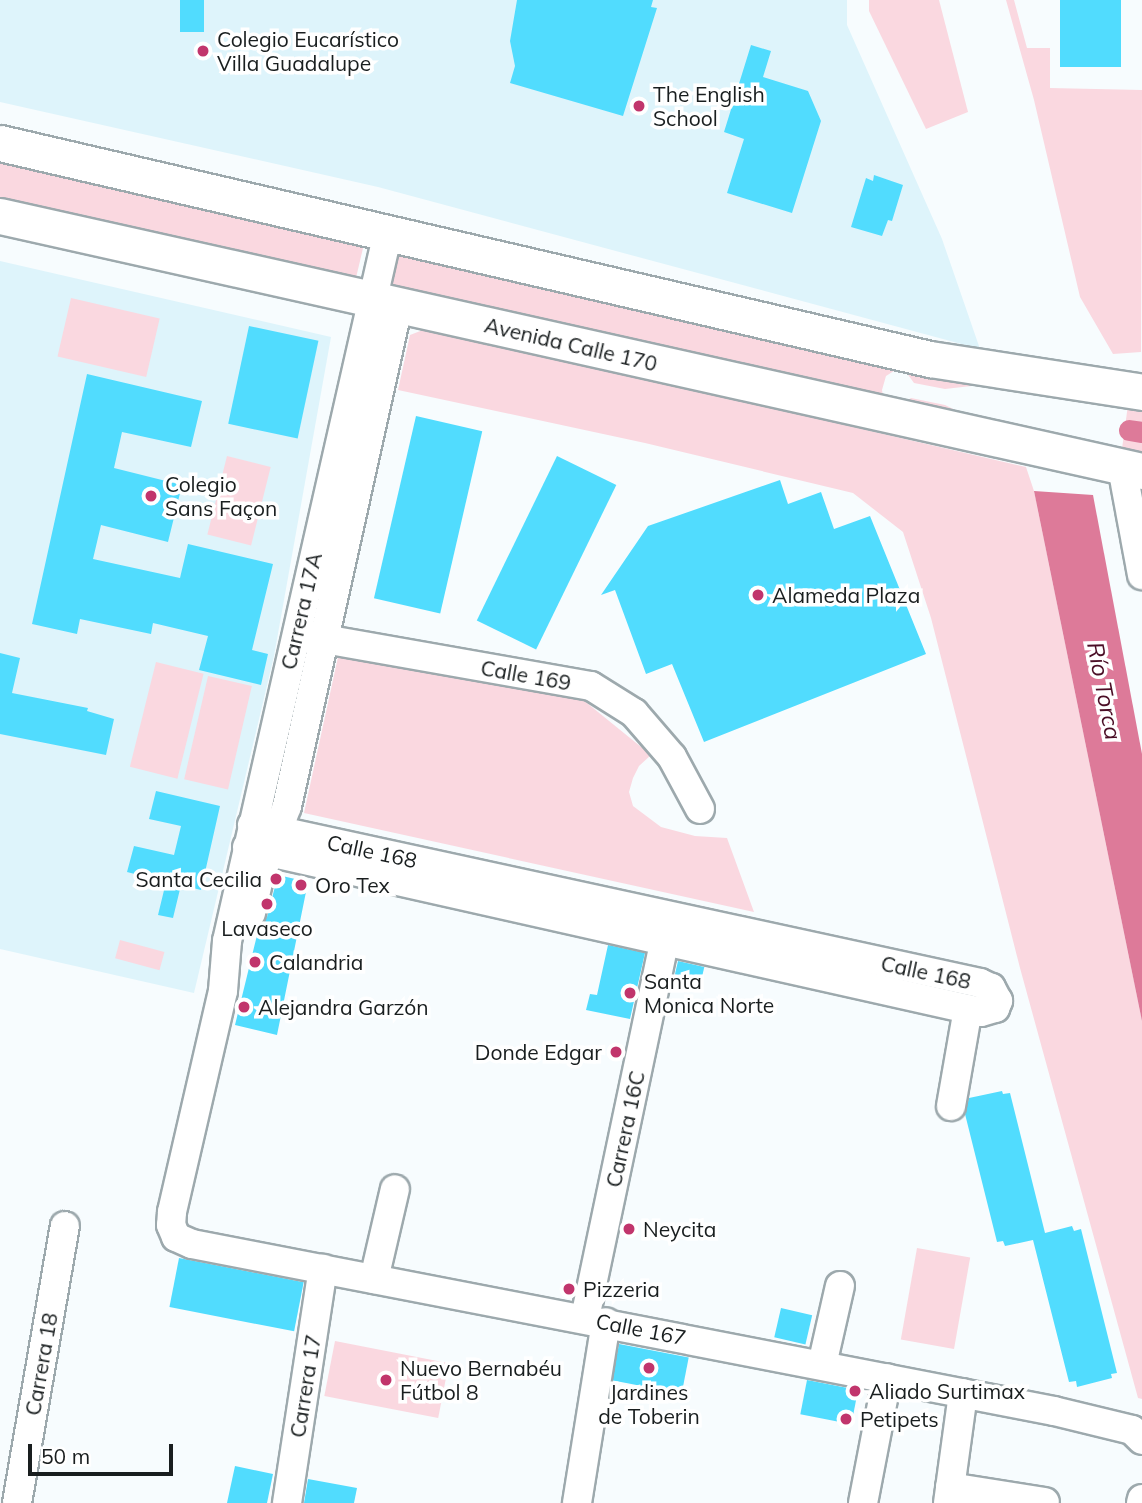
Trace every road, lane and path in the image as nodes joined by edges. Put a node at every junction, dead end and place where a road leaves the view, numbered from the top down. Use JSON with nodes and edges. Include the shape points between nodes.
{"nodes":[{"id":1,"x":0,"y":144,"type":"edge"},
{"id":2,"x":0,"y":216,"type":"edge"},
{"id":3,"x":388,"y":232,"type":"junction"},
{"id":4,"x":385,"y":303,"type":"junction"},
{"id":5,"x":1142,"y":392,"type":"edge"},
{"id":6,"x":1132,"y":469,"type":"edge"},
{"id":7,"x":1142,"y":576,"type":"edge"},
{"id":8,"x":296,"y":634,"type":"junction"},
{"id":9,"x":323,"y":640,"type":"junction"},
{"id":10,"x":700,"y":809,"type":"dead end"},
{"id":11,"x":261,"y":838,"type":"junction"},
{"id":12,"x":665,"y":940,"type":"junction"},
{"id":13,"x":968,"y":1009,"type":"junction"},
{"id":14,"x":951,"y":1106,"type":"dead end"},
{"id":15,"x":395,"y":1189,"type":"dead end"},
{"id":16,"x":172,"y":1212,"type":"joint"},
{"id":17,"x":65,"y":1226,"type":"dead end"},
{"id":18,"x":323,"y":1269,"type":"junction"},
{"id":19,"x":374,"y":1279,"type":"junction"},
{"id":20,"x":840,"y":1286,"type":"dead end"},
{"id":21,"x":596,"y":1320,"type":"junction"},
{"id":22,"x":822,"y":1365,"type":"junction"},
{"id":23,"x":887,"y":1378,"type":"junction"},
{"id":24,"x":963,"y":1393,"type":"junction"},
{"id":25,"x":1137,"y":1435,"type":"edge"},
{"id":26,"x":949,"y":1495,"type":"edge"},
{"id":27,"x":15,"y":1501,"type":"edge"},
{"id":28,"x":1045,"y":1502,"type":"edge"},
{"id":29,"x":287,"y":1503,"type":"edge"},
{"id":30,"x":577,"y":1503,"type":"edge"},
{"id":31,"x":863,"y":1503,"type":"edge"}],
"edges":[{"from":1,"to":3,"type":"main road"},
{"from":2,"to":4,"type":"main road","name":"Avenida Calle 170"},
{"from":3,"to":4,"type":"street","name":"Carrera 17A"},
{"from":3,"to":5,"type":"main road","via":[[930,359]]},
{"from":4,"to":6,"type":"main road","name":"Avenida Calle 170"},
{"from":4,"to":8,"type":"street","name":"Carrera 17A"},
{"from":4,"to":9,"type":"street","name":"Carrera 17A"},
{"from":6,"to":7,"type":"street"},
{"from":8,"to":9,"type":"street","name":"Calle 169"},
{"from":8,"to":11,"type":"street","name":"Carrera 17A"},
{"from":9,"to":10,"type":"street","name":"Calle 169","via":[[591,686],[634,713],[672,757]]},
{"from":9,"to":11,"type":"street","name":"Carrera 17A","via":[[287,806]]},
{"from":11,"to":12,"type":"street","name":"Calle 168"},
{"from":11,"to":13,"type":"street","name":"Calle 168","via":[[980,984],[997,995],[995,1008],[989,1012]]},
{"from":11,"to":16,"type":"street","name":"Carrera 17A","via":[[227,941],[223,991]]},
{"from":12,"to":13,"type":"street","name":"Calle 168"},
{"from":12,"to":21,"type":"street","name":"Carrera 16C"},
{"from":13,"to":14,"type":"street"},
{"from":15,"to":19,"type":"street"},
{"from":16,"to":18,"type":"street","name":"Calle 167","via":[[176,1237],[192,1244]]},
{"from":17,"to":27,"type":"street","name":"Carrera 18"},
{"from":18,"to":19,"type":"street","name":"Calle 167"},
{"from":18,"to":29,"type":"street","name":"Carrera 17"},
{"from":19,"to":21,"type":"street","name":"Calle 167"},
{"from":20,"to":22,"type":"street"},
{"from":21,"to":22,"type":"street","name":"Calle 167"},
{"from":21,"to":30,"type":"street","name":"Carrera 16C"},
{"from":22,"to":23,"type":"street","name":"Calle 167"},
{"from":23,"to":24,"type":"street","name":"Calle 167"},
{"from":23,"to":31,"type":"street"},
{"from":24,"to":25,"type":"street","name":"Calle 167"},
{"from":24,"to":26,"type":"street"},
{"from":26,"to":28,"type":"street"}]}
